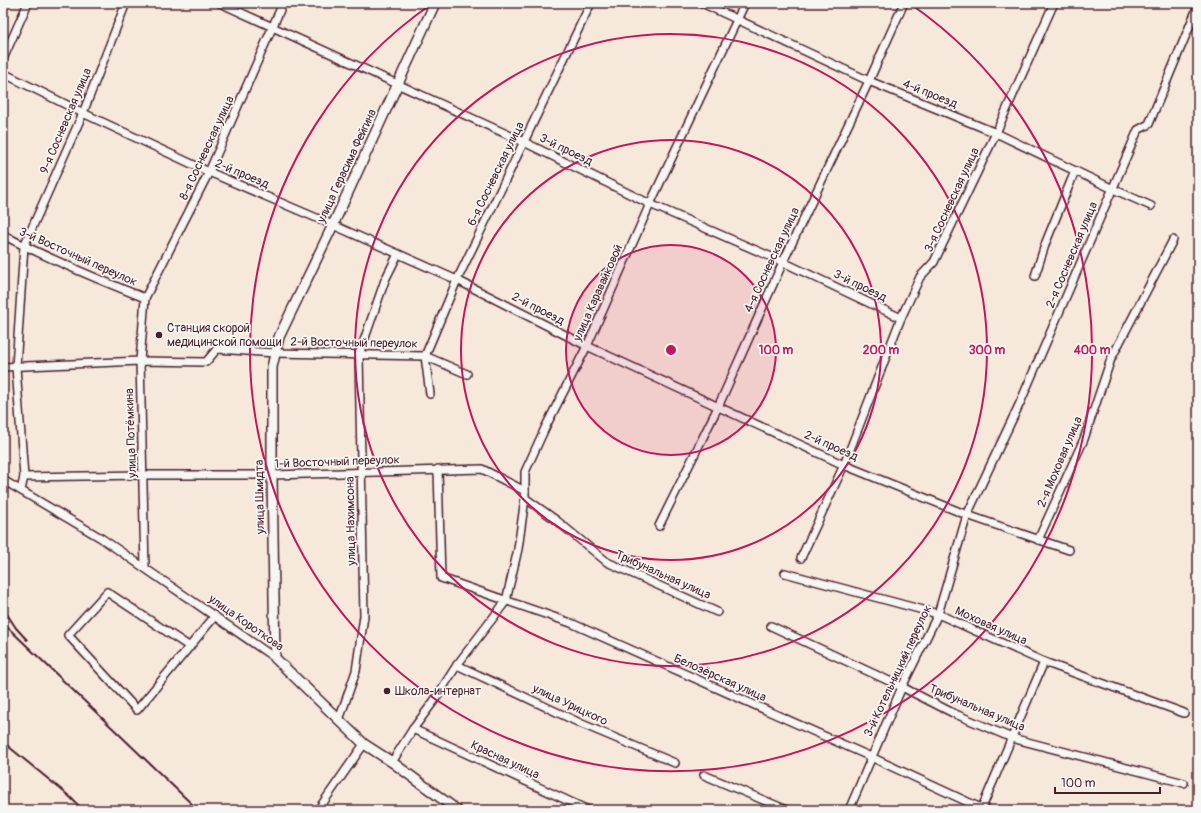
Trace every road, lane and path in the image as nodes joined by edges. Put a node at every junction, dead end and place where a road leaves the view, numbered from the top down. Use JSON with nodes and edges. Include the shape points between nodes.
{"nodes":[{"id":1,"x":28,"y":3,"type":"edge"},
{"id":2,"x":126,"y":3,"type":"edge"},
{"id":3,"x":220,"y":3,"type":"edge"},
{"id":4,"x":283,"y":3,"type":"edge"},
{"id":5,"x":435,"y":3,"type":"edge"},
{"id":6,"x":591,"y":3,"type":"edge"},
{"id":7,"x":702,"y":3,"type":"edge"},
{"id":8,"x":745,"y":3,"type":"edge"},
{"id":9,"x":904,"y":3,"type":"edge"},
{"id":10,"x":1054,"y":3,"type":"edge"},
{"id":11,"x":1198,"y":6,"type":"edge"},
{"id":12,"x":738,"y":19,"type":"junction"},
{"id":13,"x":272,"y":27,"type":"junction"},
{"id":14,"x":3,"y":59,"type":"edge"},
{"id":15,"x":3,"y":73,"type":"edge"},
{"id":16,"x":869,"y":81,"type":"junction"},
{"id":17,"x":398,"y":84,"type":"junction"},
{"id":18,"x":83,"y":113,"type":"junction"},
{"id":19,"x":996,"y":133,"type":"junction"},
{"id":20,"x":524,"y":142,"type":"junction"},
{"id":21,"x":1075,"y":171,"type":"junction"},
{"id":22,"x":210,"y":172,"type":"junction"},
{"id":23,"x":1112,"y":189,"type":"junction"},
{"id":24,"x":650,"y":204,"type":"junction"},
{"id":25,"x":1151,"y":206,"type":"dead end"},
{"id":26,"x":333,"y":225,"type":"junction"},
{"id":27,"x":3,"y":234,"type":"edge"},
{"id":28,"x":1173,"y":240,"type":"dead end"},
{"id":29,"x":24,"y":246,"type":"junction"},
{"id":30,"x":398,"y":254,"type":"junction"},
{"id":31,"x":783,"y":262,"type":"junction"},
{"id":32,"x":1034,"y":276,"type":"dead end"},
{"id":33,"x":457,"y":280,"type":"junction"},
{"id":34,"x":145,"y":298,"type":"junction"},
{"id":35,"x":902,"y":318,"type":"junction"},
{"id":36,"x":279,"y":338,"type":"joint"},
{"id":37,"x":586,"y":346,"type":"junction"},
{"id":38,"x":275,"y":353,"type":"junction"},
{"id":39,"x":359,"y":354,"type":"junction"},
{"id":40,"x":425,"y":356,"type":"junction"},
{"id":41,"x":140,"y":361,"type":"junction"},
{"id":42,"x":3,"y":367,"type":"edge"},
{"id":43,"x":16,"y":367,"type":"junction"},
{"id":44,"x":467,"y":374,"type":"dead end"},
{"id":45,"x":430,"y":394,"type":"dead end"},
{"id":46,"x":718,"y":407,"type":"junction"},
{"id":47,"x":844,"y":465,"type":"junction"},
{"id":48,"x":438,"y":469,"type":"junction"},
{"id":49,"x":361,"y":472,"type":"junction"},
{"id":50,"x":143,"y":475,"type":"junction"},
{"id":51,"x":272,"y":475,"type":"junction"},
{"id":52,"x":24,"y":477,"type":"junction"},
{"id":53,"x":3,"y":480,"type":"edge"},
{"id":54,"x":21,"y":490,"type":"junction"},
{"id":55,"x":525,"y":494,"type":"junction"},
{"id":56,"x":967,"y":515,"type":"junction"},
{"id":57,"x":659,"y":526,"type":"dead end"},
{"id":58,"x":1038,"y":540,"type":"junction"},
{"id":59,"x":1069,"y":550,"type":"dead end"},
{"id":60,"x":801,"y":558,"type":"dead end"},
{"id":61,"x":145,"y":568,"type":"junction"},
{"id":62,"x":785,"y":573,"type":"dead end"},
{"id":63,"x":506,"y":601,"type":"junction"},
{"id":64,"x":717,"y":612,"type":"dead end"},
{"id":65,"x":938,"y":614,"type":"junction"},
{"id":66,"x":215,"y":616,"type":"junction"},
{"id":67,"x":770,"y":626,"type":"dead end"},
{"id":68,"x":190,"y":647,"type":"junction"},
{"id":69,"x":275,"y":658,"type":"junction"},
{"id":70,"x":1044,"y":662,"type":"junction"},
{"id":71,"x":457,"y":665,"type":"junction"},
{"id":72,"x":902,"y":687,"type":"junction"},
{"id":73,"x":1184,"y":713,"type":"dead end"},
{"id":74,"x":339,"y":720,"type":"junction"},
{"id":75,"x":413,"y":729,"type":"junction"},
{"id":76,"x":1012,"y":738,"type":"junction"},
{"id":77,"x":364,"y":744,"type":"junction"},
{"id":78,"x":871,"y":757,"type":"junction"},
{"id":79,"x":392,"y":762,"type":"junction"},
{"id":80,"x":675,"y":763,"type":"dead end"},
{"id":81,"x":704,"y":775,"type":"dead end"},
{"id":82,"x":1184,"y":783,"type":"dead end"},
{"id":83,"x":577,"y":808,"type":"edge"},
{"id":84,"x":455,"y":809,"type":"edge"},
{"id":85,"x":318,"y":810,"type":"edge"},
{"id":86,"x":588,"y":810,"type":"edge"},
{"id":87,"x":787,"y":810,"type":"edge"},
{"id":88,"x":849,"y":810,"type":"edge"},
{"id":89,"x":983,"y":810,"type":"edge"}],
"edges":[{"from":1,"to":14,"type":"street"},
{"from":2,"to":18,"type":"street","name":"9-я Сосневская улица"},
{"from":3,"to":13,"type":"street","name":"3-й проезд"},
{"from":4,"to":13,"type":"street","name":"8-я Сосневская улица"},
{"from":5,"to":17,"type":"main road","name":"улица Герасима Фейгина"},
{"from":6,"to":20,"type":"street","name":"6-я Сосневская улица"},
{"from":7,"to":12,"type":"street","name":"4-й проезд"},
{"from":8,"to":12,"type":"street","name":"улица Каравайковой"},
{"from":9,"to":16,"type":"street","name":"4-я Сосневская улица"},
{"from":10,"to":19,"type":"street","name":"3-я Сосневская улица"},
{"from":11,"to":23,"type":"street","name":"2-я Сосневская улица","via":[[1149,124],[1138,130]]},
{"from":12,"to":16,"type":"street","name":"4-й проезд"},
{"from":12,"to":24,"type":"street","name":"улица Каравайковой"},
{"from":13,"to":17,"type":"street","name":"3-й проезд"},
{"from":13,"to":22,"type":"street","name":"8-я Сосневская улица"},
{"from":15,"to":18,"type":"street","name":"2-й проезд"},
{"from":16,"to":19,"type":"street","name":"4-й проезд"},
{"from":16,"to":31,"type":"street","name":"4-я Сосневская улица"},
{"from":17,"to":20,"type":"street","name":"3-й проезд"},
{"from":17,"to":26,"type":"main road","name":"улица Герасима Фейгина"},
{"from":18,"to":22,"type":"street","name":"2-й проезд"},
{"from":18,"to":29,"type":"street","name":"9-я Сосневская улица"},
{"from":19,"to":21,"type":"street","name":"4-й проезд"},
{"from":19,"to":35,"type":"street","name":"3-я Сосневская улица","via":[[934,262],[920,277]]},
{"from":20,"to":24,"type":"street","name":"3-й проезд"},
{"from":20,"to":33,"type":"street","name":"6-я Сосневская улица"},
{"from":21,"to":23,"type":"street","name":"4-й проезд"},
{"from":21,"to":32,"type":"street"},
{"from":22,"to":26,"type":"street","name":"2-й проезд"},
{"from":22,"to":34,"type":"street","name":"8-я Сосневская улица"},
{"from":23,"to":25,"type":"street","name":"4-й проезд"},
{"from":23,"to":56,"type":"street","name":"2-я Сосневская улица","via":[[1020,403]]},
{"from":24,"to":31,"type":"street","name":"3-й проезд"},
{"from":24,"to":37,"type":"street","name":"улица Каравайковой"},
{"from":26,"to":30,"type":"street","name":"2-й проезд"},
{"from":26,"to":36,"type":"main road","name":"улица Герасима Фейгина"},
{"from":27,"to":29,"type":"street","name":"3-й Восточный переулок"},
{"from":28,"to":58,"type":"street","name":"2-я Моховая улица","via":[[1111,359],[1084,439]]},
{"from":29,"to":34,"type":"street","name":"3-й Восточный переулок"},
{"from":29,"to":43,"type":"street"},
{"from":30,"to":33,"type":"street","name":"2-й проезд"},
{"from":30,"to":39,"type":"street","name":"улица Нахимсона","via":[[385,280]]},
{"from":31,"to":35,"type":"street","name":"3-й проезд"},
{"from":31,"to":46,"type":"street","name":"4-я Сосневская улица"},
{"from":33,"to":37,"type":"street","name":"2-й проезд"},
{"from":33,"to":40,"type":"street","name":"6-я Сосневская улица"},
{"from":34,"to":41,"type":"street","name":"улица Потёмкина"},
{"from":35,"to":47,"type":"street","name":"3-я Сосневская улица"},
{"from":36,"to":38,"type":"main road","name":"улица Шмидта"},
{"from":37,"to":46,"type":"street","name":"2-й проезд"},
{"from":37,"to":55,"type":"street","name":"улица Каравайковой","via":[[525,472]]},
{"from":38,"to":39,"type":"street","name":"2-й Восточный переулок"},
{"from":38,"to":41,"type":"street","name":"2-й Восточный переулок","via":[[217,349],[206,362]]},
{"from":38,"to":51,"type":"main road","name":"улица Шмидта","via":[[272,367]]},
{"from":39,"to":40,"type":"street","name":"2-й Восточный переулок"},
{"from":39,"to":49,"type":"street","name":"улица Нахимсона"},
{"from":40,"to":44,"type":"street","name":"2-й Восточный переулок"},
{"from":40,"to":45,"type":"street"},
{"from":41,"to":43,"type":"street","name":"2-й Восточный переулок"},
{"from":41,"to":50,"type":"street","name":"улица Потёмкина"},
{"from":42,"to":43,"type":"street","name":"2-й Восточный переулок"},
{"from":43,"to":52,"type":"street"},
{"from":46,"to":47,"type":"street","name":"2-й проезд"},
{"from":46,"to":57,"type":"street","name":"4-я Сосневская улица"},
{"from":47,"to":56,"type":"street","name":"2-й проезд"},
{"from":47,"to":60,"type":"street","name":"3-я Сосневская улица"},
{"from":48,"to":49,"type":"street","name":"1-й Восточный переулок"},
{"from":48,"to":55,"type":"street","name":"1-й Восточный переулок","via":[[482,469]]},
{"from":48,"to":63,"type":"street","name":"Белозёрская улица","via":[[441,578]]},
{"from":49,"to":51,"type":"street","name":"1-й Восточный переулок"},
{"from":49,"to":74,"type":"street","name":"улица Нахимсона","via":[[364,616],[356,671]]},
{"from":50,"to":51,"type":"street","name":"1-й Восточный переулок"},
{"from":50,"to":52,"type":"street","name":"1-й Восточный переулок"},
{"from":50,"to":61,"type":"street","name":"улица Потёмкина"},
{"from":51,"to":69,"type":"main road","name":"улица Шмидта"},
{"from":52,"to":54,"type":"street"},
{"from":53,"to":54,"type":"street","name":"улица Короткова"},
{"from":54,"to":61,"type":"street","name":"улица Короткова"},
{"from":55,"to":63,"type":"street","name":"улица Каравайковой","via":[[518,549]]},
{"from":55,"to":64,"type":"street","name":"Трибунальная улица","via":[[607,562]]},
{"from":56,"to":58,"type":"street","name":"2-й проезд"},
{"from":56,"to":65,"type":"street","name":"3-й Котельницкий переулок"},
{"from":58,"to":59,"type":"street","name":"2-й проезд"},
{"from":61,"to":66,"type":"street","name":"улица Короткова"},
{"from":62,"to":65,"type":"street","name":"Моховая улица"},
{"from":63,"to":71,"type":"street"},
{"from":63,"to":78,"type":"street","name":"Белозёрская улица","via":[[571,623]]},
{"from":65,"to":70,"type":"street","name":"Моховая улица"},
{"from":65,"to":72,"type":"street","name":"3-й Котельницкий переулок"},
{"from":66,"to":68,"type":"street"},
{"from":66,"to":69,"type":"street","name":"улица Короткова"},
{"from":67,"to":72,"type":"street","name":"Трибунальная улица"},
{"from":68,"to":68,"type":"street","via":[[137,710],[68,635],[107,592]]},
{"from":69,"to":74,"type":"main road","name":"улица Короткова"},
{"from":70,"to":73,"type":"street","name":"Моховая улица"},
{"from":70,"to":76,"type":"street"},
{"from":71,"to":75,"type":"street"},
{"from":71,"to":80,"type":"street","name":"улица Урицкого","via":[[582,724]]},
{"from":72,"to":76,"type":"street","name":"Трибунальная улица","via":[[953,713]]},
{"from":72,"to":78,"type":"street","name":"3-й Котельницкий переулок"},
{"from":74,"to":77,"type":"main road","name":"улица Короткова"},
{"from":75,"to":79,"type":"street"},
{"from":75,"to":83,"type":"street","name":"Красная улица"},
{"from":76,"to":82,"type":"street","name":"Трибунальная улица"},
{"from":76,"to":89,"type":"street"},
{"from":77,"to":79,"type":"main road","name":"улица Короткова"},
{"from":77,"to":85,"type":"street"},
{"from":78,"to":88,"type":"street","name":"3-й Котельницкий переулок"},
{"from":78,"to":89,"type":"street","name":"Белозёрская улица"},
{"from":79,"to":84,"type":"main road","name":"улица Короткова"},
{"from":81,"to":87,"type":"street"},
{"from":83,"to":86,"type":"street","name":"Красная улица"}]}
